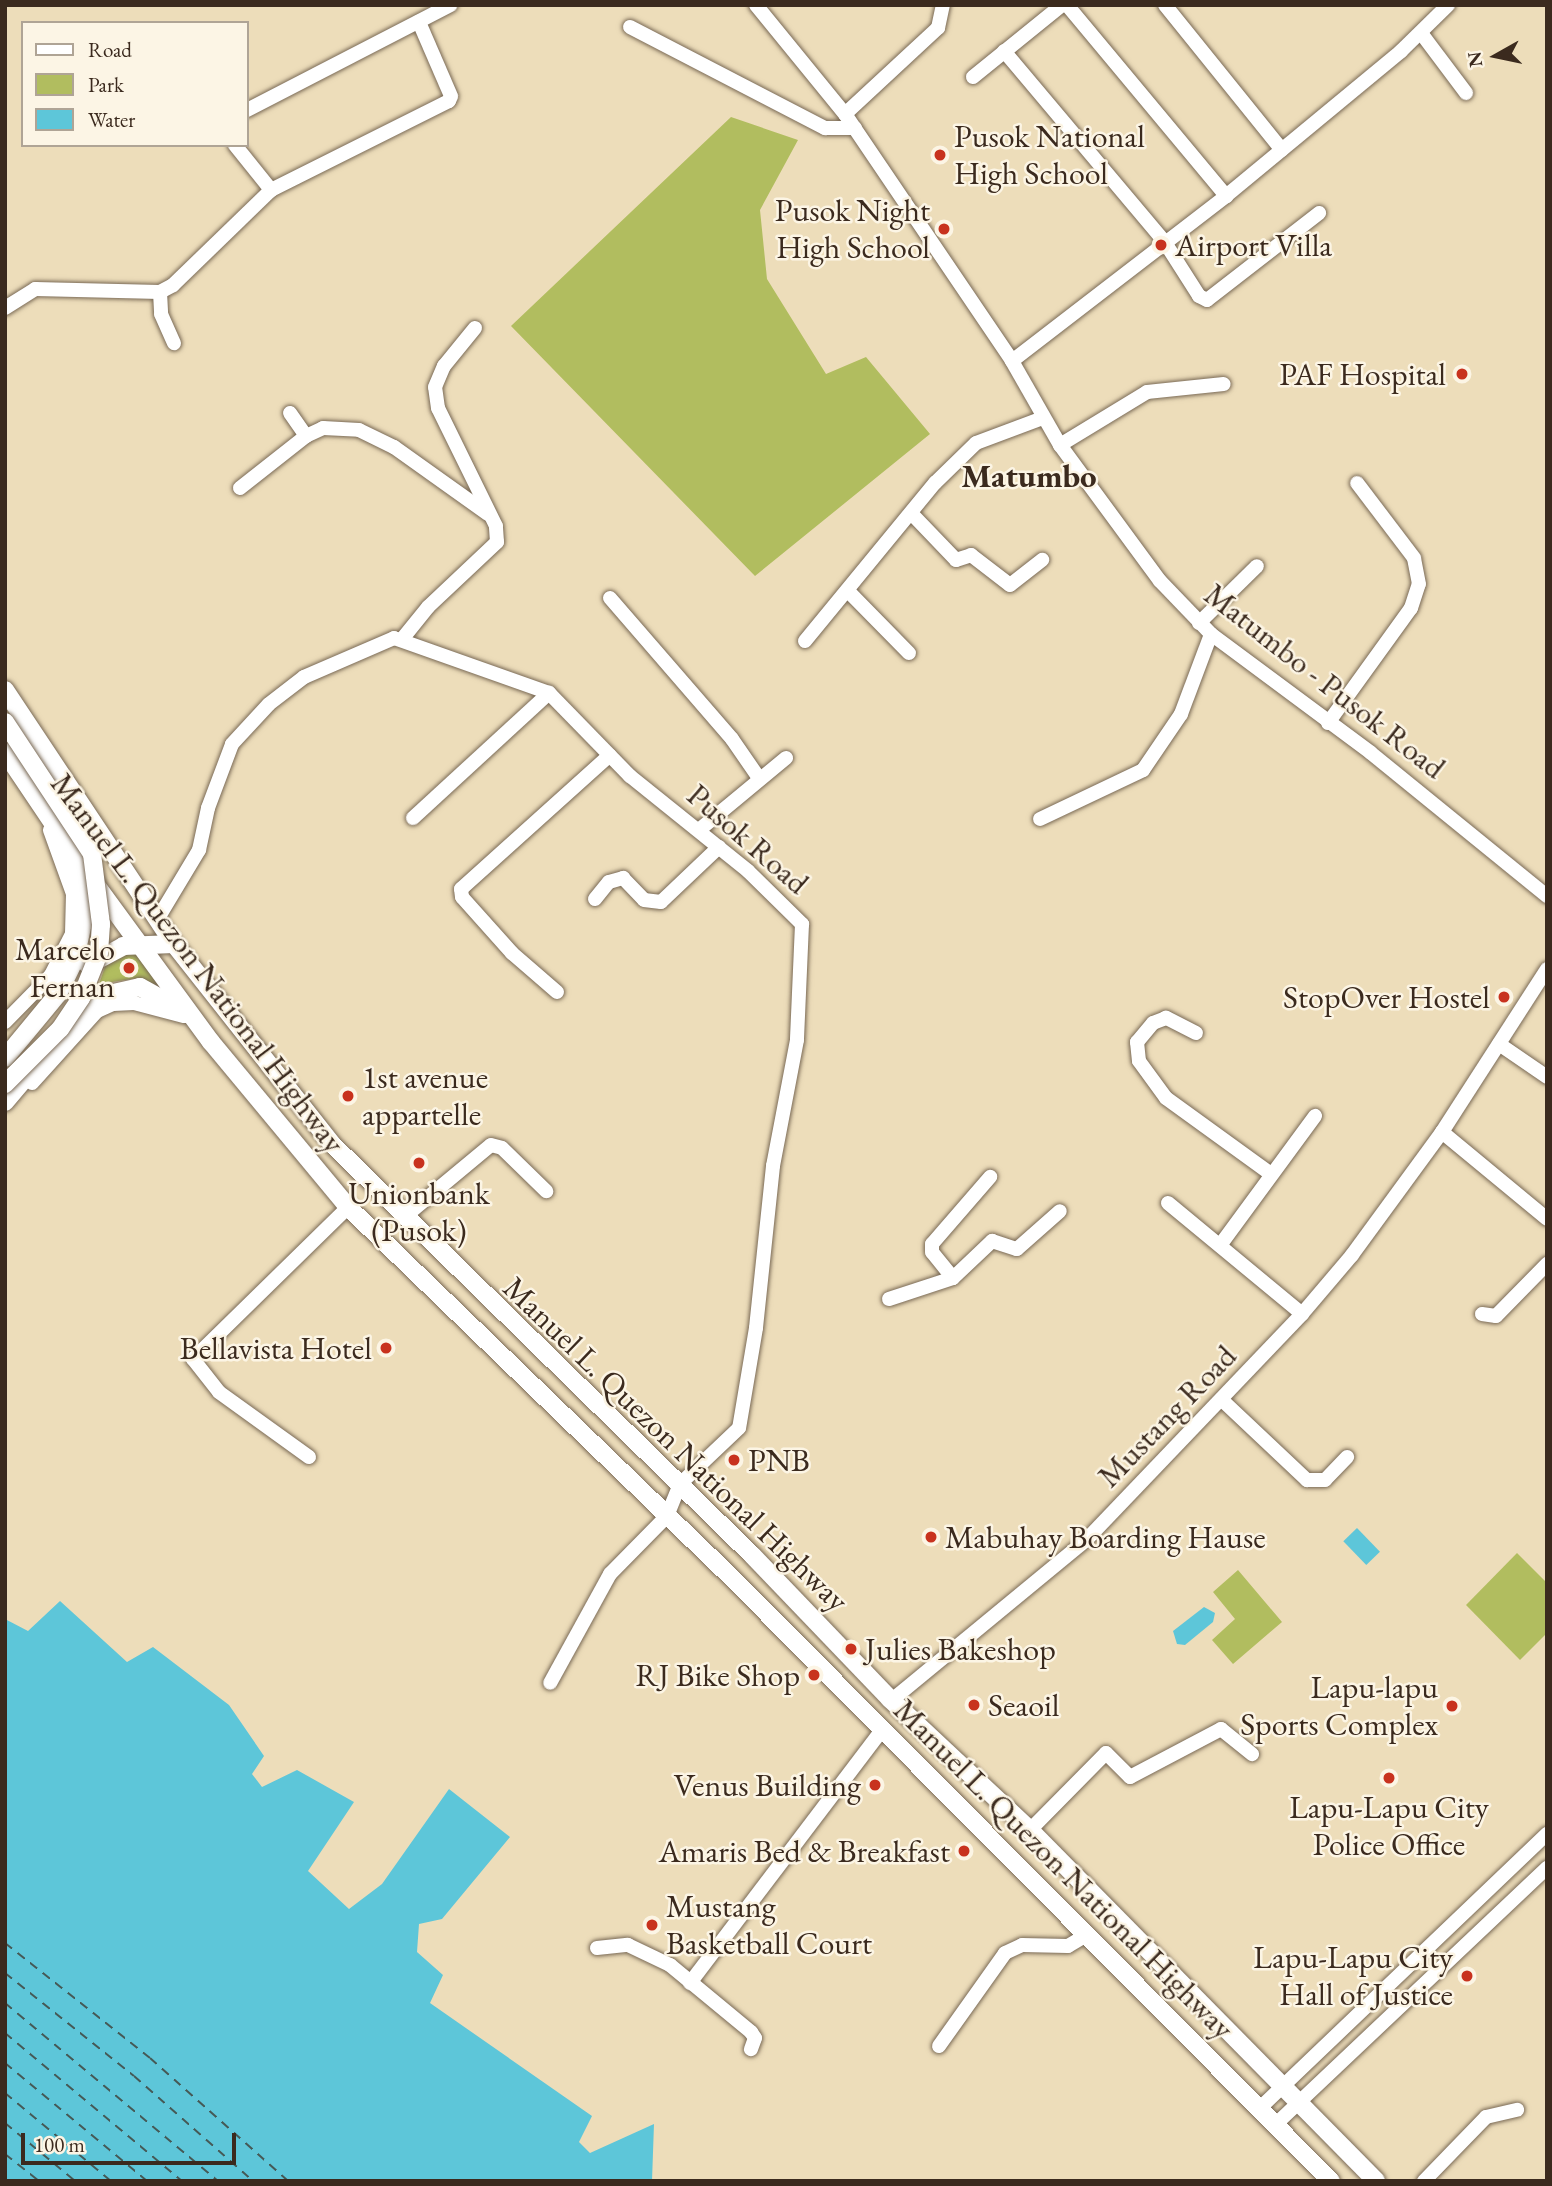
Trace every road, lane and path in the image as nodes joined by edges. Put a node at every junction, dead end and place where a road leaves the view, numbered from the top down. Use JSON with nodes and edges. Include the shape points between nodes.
{"nodes":[{"id":1,"x":450,"y":5,"type":"edge"},
{"id":2,"x":756,"y":5,"type":"edge"},
{"id":3,"x":943,"y":5,"type":"edge"},
{"id":4,"x":1065,"y":5,"type":"edge"},
{"id":5,"x":1165,"y":5,"type":"edge"},
{"id":6,"x":1448,"y":5,"type":"edge"},
{"id":7,"x":419,"y":22,"type":"junction"},
{"id":8,"x":630,"y":27,"type":"dead end"},
{"id":9,"x":1421,"y":33,"type":"junction"},
{"id":10,"x":1004,"y":51,"type":"junction"},
{"id":11,"x":973,"y":77,"type":"dead end"},
{"id":12,"x":1466,"y":93,"type":"dead end"},
{"id":13,"x":248,"y":109,"type":"edge"},
{"id":14,"x":845,"y":114,"type":"junction"},
{"id":15,"x":855,"y":128,"type":"junction"},
{"id":16,"x":237,"y":147,"type":"edge"},
{"id":17,"x":1282,"y":150,"type":"junction"},
{"id":18,"x":271,"y":190,"type":"junction"},
{"id":19,"x":1226,"y":196,"type":"junction"},
{"id":20,"x":1319,"y":213,"type":"dead end"},
{"id":21,"x":1164,"y":242,"type":"junction"},
{"id":22,"x":160,"y":292,"type":"junction"},
{"id":23,"x":5,"y":308,"type":"edge"},
{"id":24,"x":475,"y":328,"type":"dead end"},
{"id":25,"x":174,"y":343,"type":"dead end"},
{"id":26,"x":1012,"y":362,"type":"junction"},
{"id":27,"x":1224,"y":384,"type":"dead end"},
{"id":28,"x":290,"y":413,"type":"dead end"},
{"id":29,"x":1043,"y":418,"type":"junction"},
{"id":30,"x":306,"y":436,"type":"junction"},
{"id":31,"x":1060,"y":445,"type":"junction"},
{"id":32,"x":1357,"y":483,"type":"dead end"},
{"id":33,"x":240,"y":488,"type":"dead end"},
{"id":34,"x":911,"y":513,"type":"junction"},
{"id":35,"x":489,"y":515,"type":"junction"},
{"id":36,"x":1042,"y":560,"type":"dead end"},
{"id":37,"x":1257,"y":566,"type":"dead end"},
{"id":38,"x":848,"y":591,"type":"junction"},
{"id":39,"x":610,"y":598,"type":"dead end"},
{"id":40,"x":1199,"y":623,"type":"junction"},
{"id":41,"x":1211,"y":634,"type":"junction"},
{"id":42,"x":403,"y":638,"type":"junction"},
{"id":43,"x":805,"y":641,"type":"dead end"},
{"id":44,"x":909,"y":653,"type":"dead end"},
{"id":45,"x":5,"y":690,"type":"edge"},
{"id":46,"x":549,"y":693,"type":"junction"},
{"id":47,"x":5,"y":722,"type":"edge"},
{"id":48,"x":1328,"y":723,"type":"junction"},
{"id":49,"x":5,"y":752,"type":"edge"},
{"id":50,"x":610,"y":755,"type":"junction"},
{"id":51,"x":786,"y":758,"type":"dead end"},
{"id":52,"x":759,"y":778,"type":"junction"},
{"id":53,"x":31,"y":791,"type":"junction"},
{"id":54,"x":413,"y":818,"type":"dead end"},
{"id":55,"x":1040,"y":819,"type":"dead end"},
{"id":56,"x":699,"y":830,"type":"junction"},
{"id":57,"x":719,"y":847,"type":"junction"},
{"id":58,"x":77,"y":859,"type":"junction"},
{"id":59,"x":1547,"y":896,"type":"edge"},
{"id":60,"x":596,"y":900,"type":"dead end"},
{"id":61,"x":157,"y":920,"type":"junction"},
{"id":62,"x":138,"y":943,"type":"junction"},
{"id":63,"x":174,"y":944,"type":"junction"},
{"id":64,"x":1545,"y":977,"type":"edge"},
{"id":65,"x":557,"y":992,"type":"dead end"},
{"id":66,"x":58,"y":993,"type":"junction"},
{"id":67,"x":194,"y":1019,"type":"junction"},
{"id":68,"x":5,"y":1021,"type":"edge"},
{"id":69,"x":1196,"y":1033,"type":"dead end"},
{"id":70,"x":1499,"y":1044,"type":"junction"},
{"id":71,"x":5,"y":1058,"type":"edge"},
{"id":72,"x":1547,"y":1077,"type":"edge"},
{"id":73,"x":5,"y":1084,"type":"edge"},
{"id":74,"x":5,"y":1102,"type":"edge"},
{"id":75,"x":5,"y":1112,"type":"edge"},
{"id":76,"x":1315,"y":1116,"type":"dead end"},
{"id":77,"x":308,"y":1117,"type":"junction"},
{"id":78,"x":1442,"y":1132,"type":"junction"},
{"id":79,"x":286,"y":1137,"type":"junction"},
{"id":80,"x":1271,"y":1174,"type":"junction"},
{"id":81,"x":990,"y":1177,"type":"dead end"},
{"id":82,"x":546,"y":1191,"type":"dead end"},
{"id":83,"x":1168,"y":1203,"type":"dead end"},
{"id":84,"x":348,"y":1207,"type":"junction"},
{"id":85,"x":1060,"y":1211,"type":"dead end"},
{"id":86,"x":403,"y":1218,"type":"junction"},
{"id":87,"x":1547,"y":1219,"type":"edge"},
{"id":88,"x":1221,"y":1244,"type":"junction"},
{"id":89,"x":1547,"y":1264,"type":"edge"},
{"id":90,"x":953,"y":1278,"type":"junction"},
{"id":91,"x":889,"y":1299,"type":"dead end"},
{"id":92,"x":1302,"y":1314,"type":"junction"},
{"id":93,"x":1482,"y":1314,"type":"dead end"},
{"id":94,"x":1222,"y":1400,"type":"junction"},
{"id":95,"x":309,"y":1457,"type":"dead end"},
{"id":96,"x":1348,"y":1457,"type":"dead end"},
{"id":97,"x":680,"y":1484,"type":"junction"},
{"id":98,"x":667,"y":1517,"type":"junction"},
{"id":99,"x":550,"y":1683,"type":"dead end"},
{"id":100,"x":892,"y":1700,"type":"junction"},
{"id":101,"x":883,"y":1729,"type":"junction"},
{"id":102,"x":1252,"y":1754,"type":"dead end"},
{"id":103,"x":1030,"y":1830,"type":"junction"},
{"id":104,"x":1547,"y":1834,"type":"edge"},
{"id":105,"x":1547,"y":1868,"type":"edge"},
{"id":106,"x":1468,"y":1909,"type":"junction"},
{"id":107,"x":1485,"y":1924,"type":"junction"},
{"id":108,"x":1086,"y":1935,"type":"junction"},
{"id":109,"x":597,"y":1948,"type":"dead end"},
{"id":110,"x":690,"y":1983,"type":"junction"},
{"id":111,"x":939,"y":2046,"type":"dead end"},
{"id":112,"x":751,"y":2049,"type":"dead end"},
{"id":113,"x":1284,"y":2084,"type":"junction"},
{"id":114,"x":1299,"y":2100,"type":"junction"},
{"id":115,"x":1260,"y":2108,"type":"junction"},
{"id":116,"x":1517,"y":2110,"type":"dead end"},
{"id":117,"x":1276,"y":2124,"type":"junction"},
{"id":118,"x":1331,"y":2181,"type":"edge"},
{"id":119,"x":1376,"y":2181,"type":"edge"},
{"id":120,"x":1424,"y":2181,"type":"edge"}],
"edges":[{"from":1,"to":7,"type":"street"},
{"from":2,"to":14,"type":"street","name":"Matumbo - Pusok Road"},
{"from":3,"to":14,"type":"street","via":[[938,28]]},
{"from":4,"to":10,"type":"street"},
{"from":4,"to":19,"type":"street"},
{"from":5,"to":17,"type":"street"},
{"from":6,"to":9,"type":"street"},
{"from":7,"to":13,"type":"street"},
{"from":7,"to":18,"type":"street","via":[[451,96],[449,102]]},
{"from":8,"to":15,"type":"street","via":[[825,128]]},
{"from":9,"to":12,"type":"street"},
{"from":9,"to":17,"type":"street"},
{"from":10,"to":11,"type":"street"},
{"from":10,"to":21,"type":"street"},
{"from":14,"to":15,"type":"street","name":"Matumbo - Pusok Road"},
{"from":15,"to":26,"type":"street","name":"Matumbo - Pusok Road"},
{"from":16,"to":18,"type":"street"},
{"from":17,"to":19,"type":"street"},
{"from":18,"to":22,"type":"street","via":[[173,285]]},
{"from":19,"to":21,"type":"street"},
{"from":20,"to":21,"type":"street","via":[[1207,300],[1199,296]]},
{"from":21,"to":26,"type":"street"},
{"from":22,"to":23,"type":"street","via":[[35,289]]},
{"from":22,"to":25,"type":"street","via":[[161,314]]},
{"from":24,"to":35,"type":"street","via":[[444,366],[435,387],[438,408]]},
{"from":26,"to":29,"type":"street","name":"Matumbo - Pusok Road"},
{"from":27,"to":31,"type":"street","via":[[1147,392]]},
{"from":28,"to":30,"type":"street"},
{"from":29,"to":31,"type":"street","name":"Matumbo - Pusok Road"},
{"from":29,"to":34,"type":"street","via":[[976,443]]},
{"from":30,"to":33,"type":"street"},
{"from":30,"to":35,"type":"street","via":[[323,428],[359,430],[394,447]]},
{"from":31,"to":40,"type":"street","name":"Matumbo - Pusok Road","via":[[1160,581]]},
{"from":32,"to":48,"type":"street","via":[[1414,558],[1419,584],[1411,608]]},
{"from":34,"to":36,"type":"street","via":[[956,560],[971,555],[1010,585]]},
{"from":34,"to":38,"type":"street"},
{"from":35,"to":42,"type":"street","via":[[496,526],[497,542],[491,552],[428,607]]},
{"from":37,"to":40,"type":"street"},
{"from":38,"to":43,"type":"street"},
{"from":38,"to":44,"type":"street"},
{"from":39,"to":52,"type":"street","via":[[732,739]]},
{"from":40,"to":41,"type":"street","name":"Matumbo - Pusok Road"},
{"from":41,"to":48,"type":"street","name":"Matumbo - Pusok Road"},
{"from":41,"to":55,"type":"street","via":[[1181,715],[1143,770]]},
{"from":42,"to":46,"type":"street","name":"Pusok Road","via":[[473,669],[523,681]]},
{"from":42,"to":61,"type":"street","via":[[304,677],[269,704],[232,744],[208,808],[199,850],[173,901]]},
{"from":45,"to":61,"type":"main road","name":"Manuel L. Quezon National Highway"},
{"from":46,"to":50,"type":"street","name":"Pusok Road"},
{"from":46,"to":54,"type":"street"},
{"from":47,"to":73,"type":"main road","bridge":true,"via":[[92,855],[101,924],[99,953],[80,998],[60,1029]]},
{"from":48,"to":59,"type":"street","name":"Matumbo - Pusok Road"},
{"from":49,"to":53,"type":"main road","name":"Manuel L. Quezon National Highway"},
{"from":50,"to":56,"type":"street","name":"Pusok Road"},
{"from":50,"to":65,"type":"street","via":[[461,888],[462,897],[503,943]]},
{"from":51,"to":52,"type":"street"},
{"from":52,"to":56,"type":"street"},
{"from":53,"to":58,"type":"main road","name":"Manuel L. Quezon National Highway"},
{"from":53,"to":68,"type":"street","via":[[63,857],[73,894],[72,934],[51,975]]},
{"from":56,"to":57,"type":"street","name":"Pusok Road"},
{"from":57,"to":60,"type":"street","via":[[661,902],[645,900],[623,878],[609,882]]},
{"from":57,"to":97,"type":"street","name":"Pusok Road","via":[[803,924],[800,999],[773,1166],[742,1419],[739,1428]]},
{"from":58,"to":62,"type":"main road","name":"Manuel L. Quezon National Highway"},
{"from":58,"to":66,"type":"main road","via":[[83,898],[81,940]]},
{"from":61,"to":63,"type":"main road","name":"Manuel L. Quezon National Highway"},
{"from":62,"to":63,"type":"main road"},
{"from":62,"to":66,"type":"main road","via":[[92,962]]},
{"from":62,"to":67,"type":"main road","name":"Manuel L. Quezon National Highway"},
{"from":63,"to":77,"type":"main road","name":"Manuel L. Quezon National Highway"},
{"from":64,"to":70,"type":"street"},
{"from":66,"to":71,"type":"main road"},
{"from":67,"to":74,"type":"main road","via":[[156,992],[125,987],[87,1005]]},
{"from":67,"to":75,"type":"street","via":[[134,1003],[97,1011]]},
{"from":67,"to":79,"type":"main road","name":"Manuel L. Quezon National Highway"},
{"from":69,"to":80,"type":"street","via":[[1166,1018],[1153,1023],[1137,1042],[1139,1061],[1166,1098]]},
{"from":70,"to":72,"type":"street"},
{"from":70,"to":78,"type":"street"},
{"from":76,"to":80,"type":"street"},
{"from":77,"to":79,"type":"main road"},
{"from":77,"to":86,"type":"main road","name":"Manuel L. Quezon National Highway"},
{"from":78,"to":87,"type":"street"},
{"from":78,"to":92,"type":"street","name":"Mustang Road","via":[[1352,1255]]},
{"from":79,"to":84,"type":"main road","name":"Manuel L. Quezon National Highway"},
{"from":80,"to":88,"type":"street"},
{"from":81,"to":90,"type":"street","via":[[932,1244],[932,1252]]},
{"from":82,"to":86,"type":"street","via":[[502,1148],[491,1146]]},
{"from":83,"to":88,"type":"street"},
{"from":84,"to":95,"type":"street","via":[[193,1359],[219,1392]]},
{"from":84,"to":98,"type":"main road","name":"Manuel L. Quezon National Highway"},
{"from":85,"to":90,"type":"street","via":[[1017,1250],[992,1241]]},
{"from":86,"to":97,"type":"main road","name":"Manuel L. Quezon National Highway"},
{"from":88,"to":92,"type":"street"},
{"from":89,"to":93,"type":"street","via":[[1496,1316]]},
{"from":90,"to":91,"type":"street"},
{"from":92,"to":94,"type":"street","name":"Mustang Road"},
{"from":94,"to":96,"type":"street","via":[[1307,1480],[1325,1480]]},
{"from":94,"to":100,"type":"street","name":"Mustang Road","via":[[1087,1539]]},
{"from":97,"to":98,"type":"street","name":"Pusok Road"},
{"from":97,"to":100,"type":"main road","name":"Manuel L. Quezon National Highway"},
{"from":98,"to":99,"type":"street","name":"Pusok Road","via":[[610,1574]]},
{"from":98,"to":101,"type":"main road","name":"Manuel L. Quezon National Highway"},
{"from":100,"to":103,"type":"main road","name":"Manuel L. Quezon National Highway"},
{"from":101,"to":108,"type":"main road","name":"Manuel L. Quezon National Highway"},
{"from":101,"to":110,"type":"street"},
{"from":102,"to":103,"type":"street","via":[[1221,1729],[1130,1777],[1106,1753]]},
{"from":103,"to":113,"type":"main road","name":"Manuel L. Quezon National Highway"},
{"from":104,"to":106,"type":"street"},
{"from":105,"to":107,"type":"street"},
{"from":106,"to":107,"type":"street"},
{"from":106,"to":113,"type":"street"},
{"from":107,"to":114,"type":"street"},
{"from":108,"to":111,"type":"street","via":[[1068,1946],[1022,1945],[1005,1952]]},
{"from":108,"to":115,"type":"main road","name":"Manuel L. Quezon National Highway"},
{"from":109,"to":110,"type":"street","via":[[637,1947]]},
{"from":110,"to":112,"type":"street","via":[[751,2032],[755,2038]]},
{"from":113,"to":114,"type":"main road","name":"Manuel L. Quezon National Highway"},
{"from":113,"to":115,"type":"street"},
{"from":114,"to":117,"type":"street"},
{"from":114,"to":119,"type":"main road","name":"Manuel L. Quezon National Highway"},
{"from":115,"to":117,"type":"main road","name":"Manuel L. Quezon National Highway"},
{"from":116,"to":120,"type":"street","via":[[1486,2116]]},
{"from":117,"to":118,"type":"main road","name":"Manuel L. Quezon National Highway"}]}
